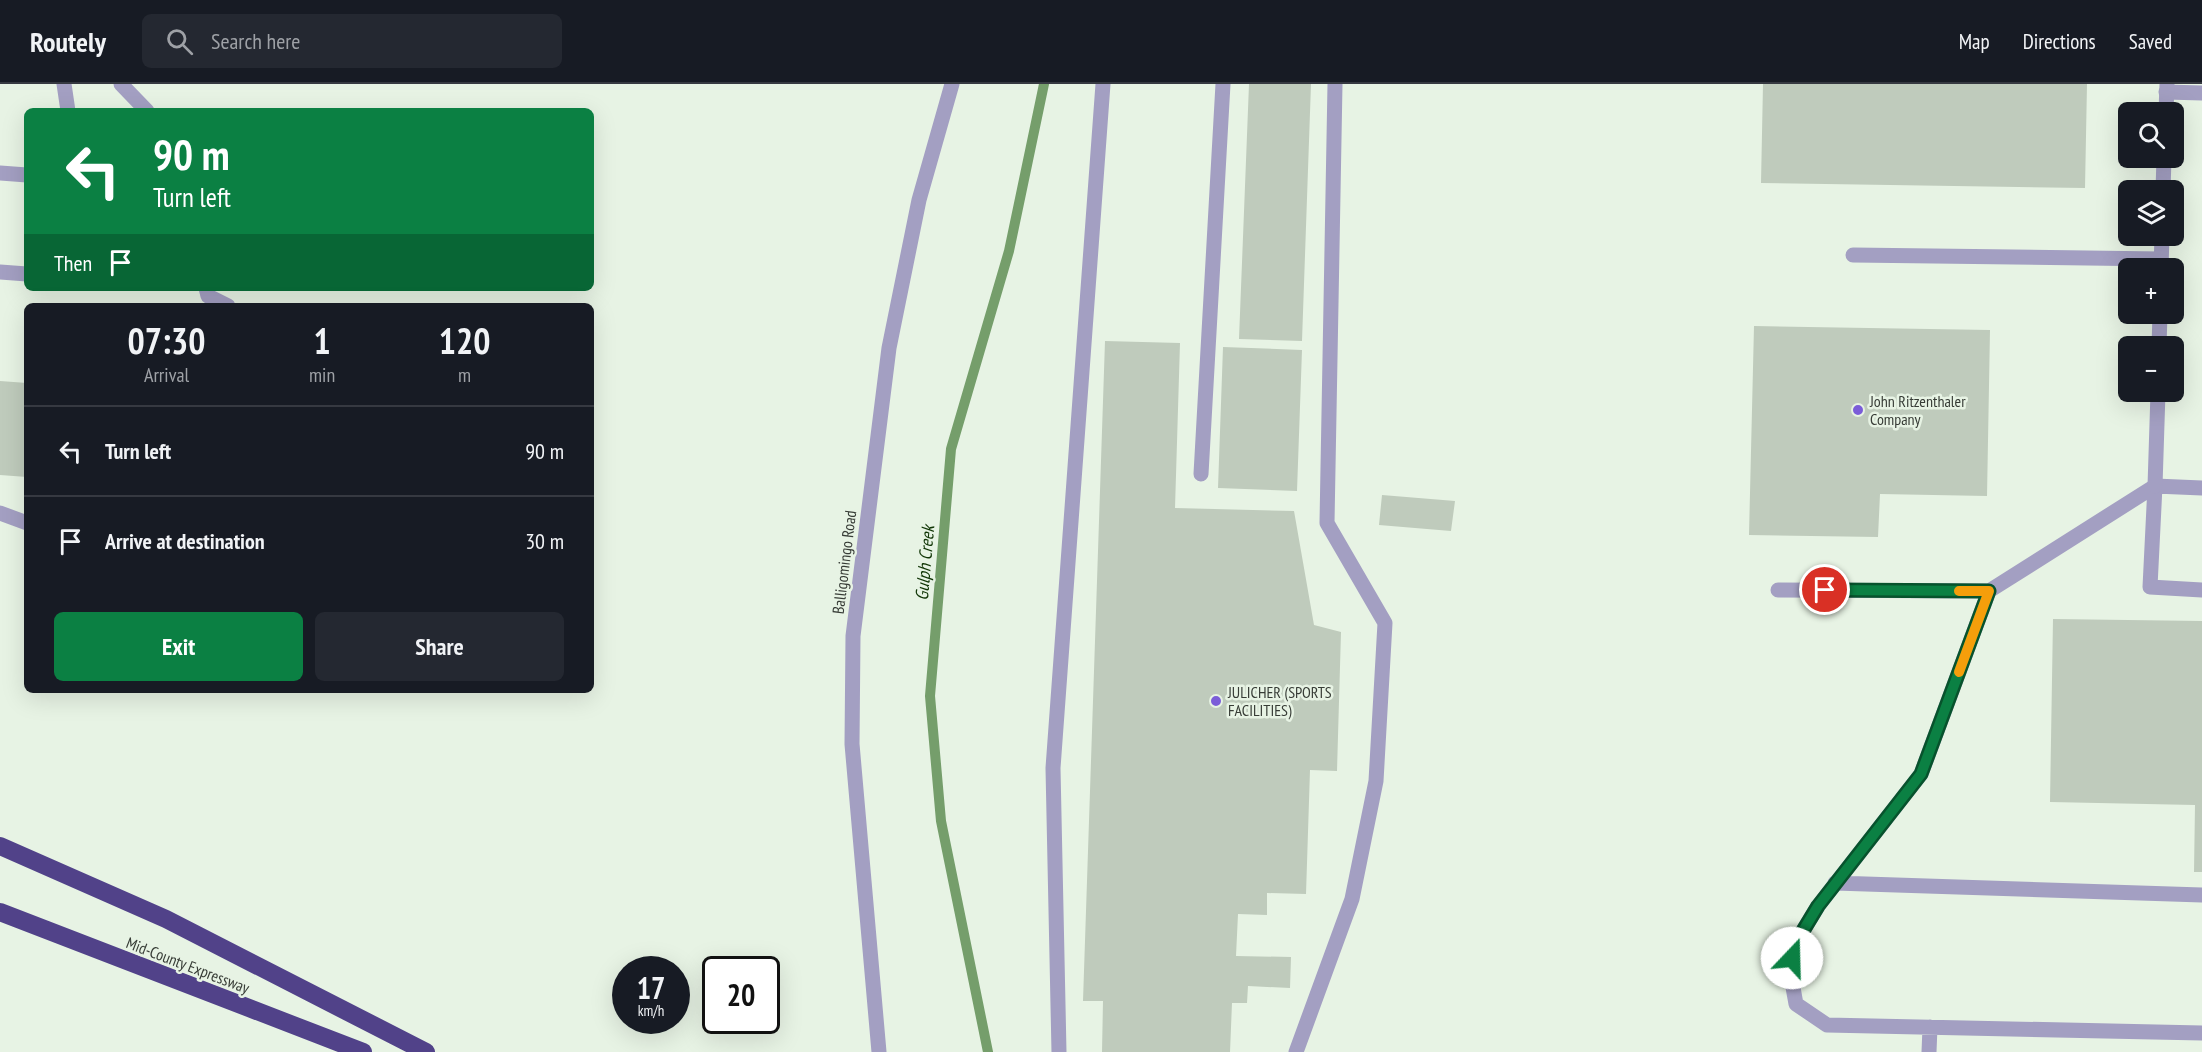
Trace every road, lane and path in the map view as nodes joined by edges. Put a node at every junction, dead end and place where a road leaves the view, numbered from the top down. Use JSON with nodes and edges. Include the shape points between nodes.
{"nodes":[{"id":1,"x":64,"y":84,"type":"edge"},
{"id":2,"x":121,"y":84,"type":"edge"},
{"id":3,"x":952,"y":84,"type":"edge"},
{"id":4,"x":1103,"y":84,"type":"edge"},
{"id":5,"x":1223,"y":84,"type":"edge"},
{"id":6,"x":1335,"y":84,"type":"edge"},
{"id":7,"x":2166,"y":88,"type":"edge"},
{"id":8,"x":2202,"y":93,"type":"edge"},
{"id":9,"x":68,"y":108,"type":"edge"},
{"id":10,"x":144,"y":108,"type":"edge"},
{"id":11,"x":0,"y":173,"type":"edge"},
{"id":12,"x":24,"y":174,"type":"edge"},
{"id":13,"x":1853,"y":255,"type":"dead end"},
{"id":14,"x":2118,"y":263,"type":"edge"},
{"id":15,"x":0,"y":272,"type":"edge"},
{"id":16,"x":24,"y":274,"type":"edge"},
{"id":17,"x":207,"y":291,"type":"edge"},
{"id":18,"x":222,"y":303,"type":"edge"},
{"id":19,"x":2158,"y":402,"type":"edge"},
{"id":20,"x":1201,"y":474,"type":"dead end"},
{"id":21,"x":2155,"y":486,"type":"junction"},
{"id":22,"x":2202,"y":488,"type":"edge"},
{"id":23,"x":0,"y":513,"type":"edge"},
{"id":24,"x":24,"y":522,"type":"edge"},
{"id":25,"x":1778,"y":590,"type":"dead end"},
{"id":26,"x":2202,"y":590,"type":"edge"},
{"id":27,"x":1989,"y":591,"type":"junction"},
{"id":28,"x":0,"y":846,"type":"edge"},
{"id":29,"x":1835,"y":883,"type":"junction"},
{"id":30,"x":2202,"y":895,"type":"edge"},
{"id":31,"x":0,"y":912,"type":"edge"},
{"id":32,"x":1930,"y":1027,"type":"junction"},
{"id":33,"x":2202,"y":1033,"type":"edge"},
{"id":34,"x":363,"y":1052,"type":"edge"},
{"id":35,"x":426,"y":1052,"type":"edge"},
{"id":36,"x":879,"y":1052,"type":"edge"},
{"id":37,"x":1059,"y":1052,"type":"edge"},
{"id":38,"x":1296,"y":1052,"type":"edge"},
{"id":39,"x":1929,"y":1052,"type":"edge"}],
"edges":[{"from":1,"to":9,"type":"street"},
{"from":2,"to":10,"type":"street"},
{"from":3,"to":36,"type":"street","name":"Balligomingo Road","via":[[919,200],[888,348],[853,636],[852,744]]},
{"from":4,"to":37,"type":"street","via":[[1053,768]]},
{"from":5,"to":20,"type":"street"},
{"from":6,"to":38,"type":"street","via":[[1327,523],[1385,623],[1376,781],[1361,856],[1352,899]]},
{"from":7,"to":8,"type":"street"},
{"from":11,"to":12,"type":"street"},
{"from":13,"to":14,"type":"street"},
{"from":15,"to":16,"type":"street"},
{"from":17,"to":18,"type":"street","via":[[208,296]]},
{"from":19,"to":21,"type":"street"},
{"from":21,"to":22,"type":"street"},
{"from":21,"to":26,"type":"street","via":[[2150,587]]},
{"from":21,"to":27,"type":"street"},
{"from":23,"to":24,"type":"street"},
{"from":25,"to":27,"type":"street"},
{"from":27,"to":29,"type":"street","via":[[1921,774]]},
{"from":28,"to":35,"type":"highway","via":[[166,919]]},
{"from":29,"to":30,"type":"street"},
{"from":29,"to":32,"type":"street","via":[[1795,944],[1790,971],[1796,1004],[1827,1025]]},
{"from":31,"to":34,"type":"highway","name":"Mid-County Expressway"},
{"from":32,"to":33,"type":"street"},
{"from":32,"to":39,"type":"street"}]}
